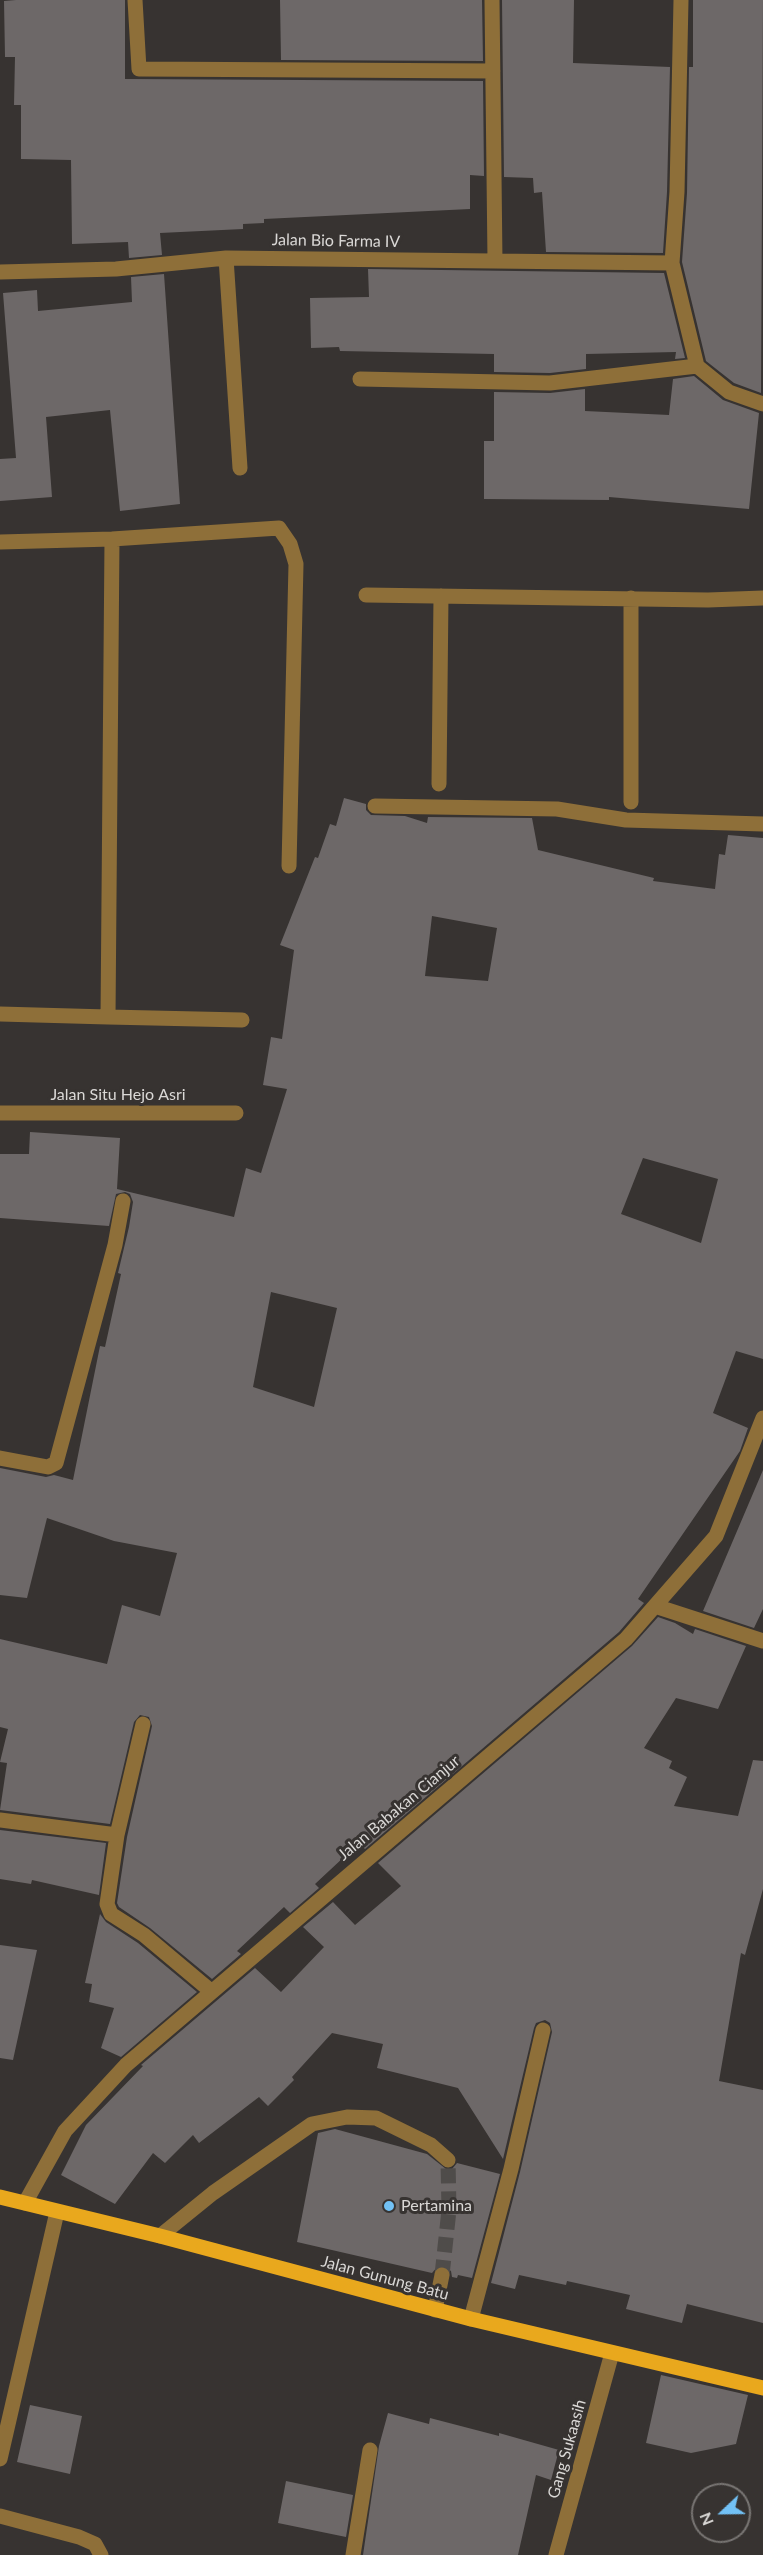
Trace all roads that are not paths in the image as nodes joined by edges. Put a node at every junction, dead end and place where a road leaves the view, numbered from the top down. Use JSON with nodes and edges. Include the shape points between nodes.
{"nodes":[{"id":1,"x":135,"y":0,"type":"edge"},
{"id":2,"x":492,"y":0,"type":"edge"},
{"id":3,"x":681,"y":0,"type":"edge"},
{"id":4,"x":493,"y":71,"type":"junction"},
{"id":5,"x":226,"y":258,"type":"junction"},
{"id":6,"x":495,"y":261,"type":"junction"},
{"id":7,"x":672,"y":263,"type":"junction"},
{"id":8,"x":0,"y":272,"type":"edge"},
{"id":9,"x":697,"y":366,"type":"junction"},
{"id":10,"x":360,"y":379,"type":"dead end"},
{"id":11,"x":763,"y":404,"type":"edge"},
{"id":12,"x":240,"y":468,"type":"dead end"},
{"id":13,"x":112,"y":539,"type":"junction"},
{"id":14,"x":0,"y":542,"type":"edge"},
{"id":15,"x":366,"y":595,"type":"dead end"},
{"id":16,"x":441,"y":596,"type":"junction"},
{"id":17,"x":631,"y":598,"type":"junction"},
{"id":18,"x":763,"y":598,"type":"edge"},
{"id":19,"x":439,"y":784,"type":"dead end"},
{"id":20,"x":631,"y":802,"type":"dead end"},
{"id":21,"x":375,"y":806,"type":"dead end"},
{"id":22,"x":763,"y":824,"type":"edge"},
{"id":23,"x":289,"y":866,"type":"dead end"},
{"id":24,"x":0,"y":1014,"type":"edge"},
{"id":25,"x":108,"y":1017,"type":"junction"},
{"id":26,"x":242,"y":1020,"type":"dead end"},
{"id":27,"x":0,"y":1113,"type":"edge"},
{"id":28,"x":236,"y":1113,"type":"dead end"},
{"id":29,"x":123,"y":1201,"type":"dead end"},
{"id":30,"x":763,"y":1418,"type":"edge"},
{"id":31,"x":0,"y":1458,"type":"edge"},
{"id":32,"x":655,"y":1606,"type":"junction"},
{"id":33,"x":763,"y":1641,"type":"edge"},
{"id":34,"x":143,"y":1724,"type":"dead end"},
{"id":35,"x":0,"y":1820,"type":"edge"},
{"id":36,"x":117,"y":1834,"type":"junction"},
{"id":37,"x":212,"y":1992,"type":"junction"},
{"id":38,"x":543,"y":2030,"type":"dead end"},
{"id":39,"x":448,"y":2160,"type":"dead end"},
{"id":40,"x":0,"y":2197,"type":"edge"},
{"id":41,"x":26,"y":2203,"type":"junction"},
{"id":42,"x":57,"y":2212,"type":"junction"},
{"id":43,"x":160,"y":2236,"type":"junction"},
{"id":44,"x":442,"y":2275,"type":"tunnel mouth"},
{"id":45,"x":435,"y":2310,"type":"junction"},
{"id":46,"x":471,"y":2319,"type":"junction"},
{"id":47,"x":612,"y":2353,"type":"junction"},
{"id":48,"x":763,"y":2388,"type":"edge"},
{"id":49,"x":370,"y":2450,"type":"dead end"},
{"id":50,"x":0,"y":2459,"type":"edge"},
{"id":51,"x":0,"y":2516,"type":"edge"},
{"id":52,"x":101,"y":2555,"type":"edge"},
{"id":53,"x":353,"y":2555,"type":"edge"},
{"id":54,"x":556,"y":2555,"type":"edge"}],
"edges":[{"from":1,"to":4,"type":"street","via":[[139,69]]},
{"from":2,"to":4,"type":"street"},
{"from":3,"to":7,"type":"street"},
{"from":4,"to":6,"type":"street"},
{"from":5,"to":6,"type":"street","name":"Jalan Bio Farma IV"},
{"from":5,"to":8,"type":"street","name":"Jalan Bio Farma IV","via":[[116,269]]},
{"from":5,"to":12,"type":"street"},
{"from":6,"to":7,"type":"street","name":"Jalan Bio Farma IV"},
{"from":7,"to":9,"type":"street"},
{"from":9,"to":10,"type":"street","via":[[550,383]]},
{"from":9,"to":11,"type":"street","via":[[729,392]]},
{"from":13,"to":14,"type":"street"},
{"from":13,"to":23,"type":"street","via":[[279,528],[290,544],[296,564]]},
{"from":13,"to":25,"type":"street"},
{"from":15,"to":16,"type":"street"},
{"from":16,"to":17,"type":"street"},
{"from":16,"to":19,"type":"street"},
{"from":17,"to":18,"type":"street"},
{"from":17,"to":20,"type":"street"},
{"from":21,"to":22,"type":"street","via":[[556,809],[626,820]]},
{"from":24,"to":25,"type":"street"},
{"from":25,"to":26,"type":"street"},
{"from":27,"to":28,"type":"street","name":"Jalan Situ Hejo Asri"},
{"from":29,"to":31,"type":"street","via":[[115,1245],[56,1463],[48,1467]]},
{"from":30,"to":32,"type":"street","name":"Jalan Babakan Cianjur","via":[[716,1536]]},
{"from":32,"to":33,"type":"street"},
{"from":32,"to":37,"type":"street","name":"Jalan Babakan Cianjur","via":[[626,1639]]},
{"from":34,"to":36,"type":"street"},
{"from":35,"to":36,"type":"street"},
{"from":36,"to":37,"type":"street","via":[[107,1904],[111,1914],[144,1935]]},
{"from":37,"to":41,"type":"street","name":"Jalan Babakan Cianjur","via":[[126,2065],[65,2131]]},
{"from":38,"to":46,"type":"street"},
{"from":39,"to":43,"type":"street","via":[[431,2145],[376,2118],[347,2117],[312,2124],[213,2193]]},
{"from":40,"to":41,"type":"main road","name":"Jalan Gunung Batu"},
{"from":41,"to":42,"type":"main road","name":"Jalan Gunung Batu"},
{"from":42,"to":43,"type":"main road","name":"Jalan Gunung Batu"},
{"from":42,"to":50,"type":"street"},
{"from":43,"to":45,"type":"main road","name":"Jalan Gunung Batu"},
{"from":44,"to":45,"type":"street"},
{"from":45,"to":46,"type":"main road","name":"Jalan Gunung Batu"},
{"from":46,"to":47,"type":"main road","name":"Jalan Gunung Batu"},
{"from":47,"to":48,"type":"main road","name":"Jalan Gunung Batu"},
{"from":47,"to":54,"type":"street","name":"Gang Sukaasih"},
{"from":49,"to":53,"type":"street"},
{"from":51,"to":52,"type":"street","via":[[79,2537],[95,2544]]}]}
